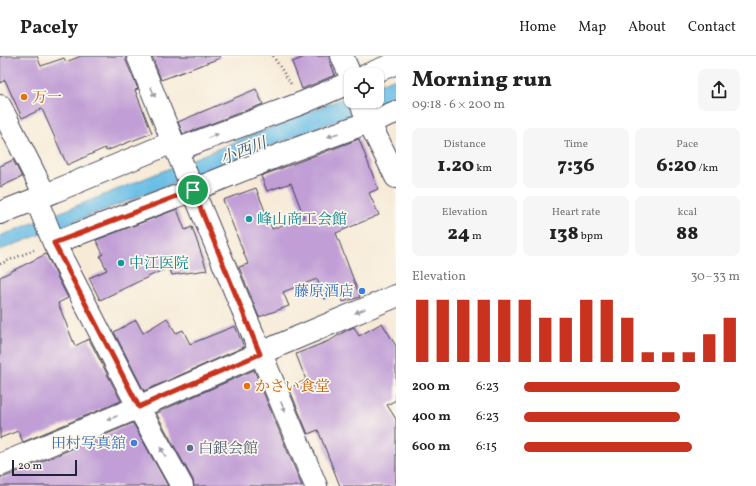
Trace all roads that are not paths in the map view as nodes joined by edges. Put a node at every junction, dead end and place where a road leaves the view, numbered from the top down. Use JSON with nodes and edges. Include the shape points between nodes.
{"nodes":[{"id":1,"x":138,"y":56,"type":"edge"},
{"id":2,"x":342,"y":56,"type":"edge"},
{"id":3,"x":396,"y":63,"type":"edge"},
{"id":4,"x":347,"y":68,"type":"edge"},
{"id":5,"x":384,"y":68,"type":"edge"},
{"id":6,"x":344,"y":85,"type":"edge"},
{"id":7,"x":0,"y":106,"type":"edge"},
{"id":8,"x":396,"y":112,"type":"edge"},
{"id":9,"x":365,"y":114,"type":"edge"},
{"id":10,"x":176,"y":149,"type":"junction"},
{"id":11,"x":396,"y":177,"type":"edge"},
{"id":12,"x":192,"y":187,"type":"junction"},
{"id":13,"x":41,"y":202,"type":"junction"},
{"id":14,"x":0,"y":213,"type":"edge"},
{"id":15,"x":53,"y":240,"type":"junction"},
{"id":16,"x":396,"y":296,"type":"edge"},
{"id":17,"x":260,"y":354,"type":"junction"},
{"id":18,"x":139,"y":407,"type":"junction"},
{"id":19,"x":0,"y":465,"type":"edge"},
{"id":20,"x":182,"y":486,"type":"edge"},
{"id":21,"x":316,"y":486,"type":"edge"}],
"edges":[{"from":1,"to":10,"type":"street","one_way":true},
{"from":2,"to":4,"type":"street"},
{"from":3,"to":5,"type":"street"},
{"from":10,"to":6,"type":"street","one_way":true},
{"from":7,"to":13,"type":"street"},
{"from":8,"to":9,"type":"street"},
{"from":9,"to":11,"type":"street"},
{"from":9,"to":12,"type":"street","one_way":true,"via":[[285,153]]},
{"from":10,"to":12,"type":"street"},
{"from":10,"to":13,"type":"street"},
{"from":12,"to":15,"type":"street"},
{"from":12,"to":17,"type":"street"},
{"from":13,"to":14,"type":"street"},
{"from":13,"to":15,"type":"street"},
{"from":15,"to":18,"type":"street"},
{"from":16,"to":17,"type":"street","one_way":true},
{"from":17,"to":18,"type":"street"},
{"from":17,"to":21,"type":"street","one_way":true},
{"from":18,"to":19,"type":"street","one_way":true},
{"from":20,"to":18,"type":"street","one_way":true}]}
